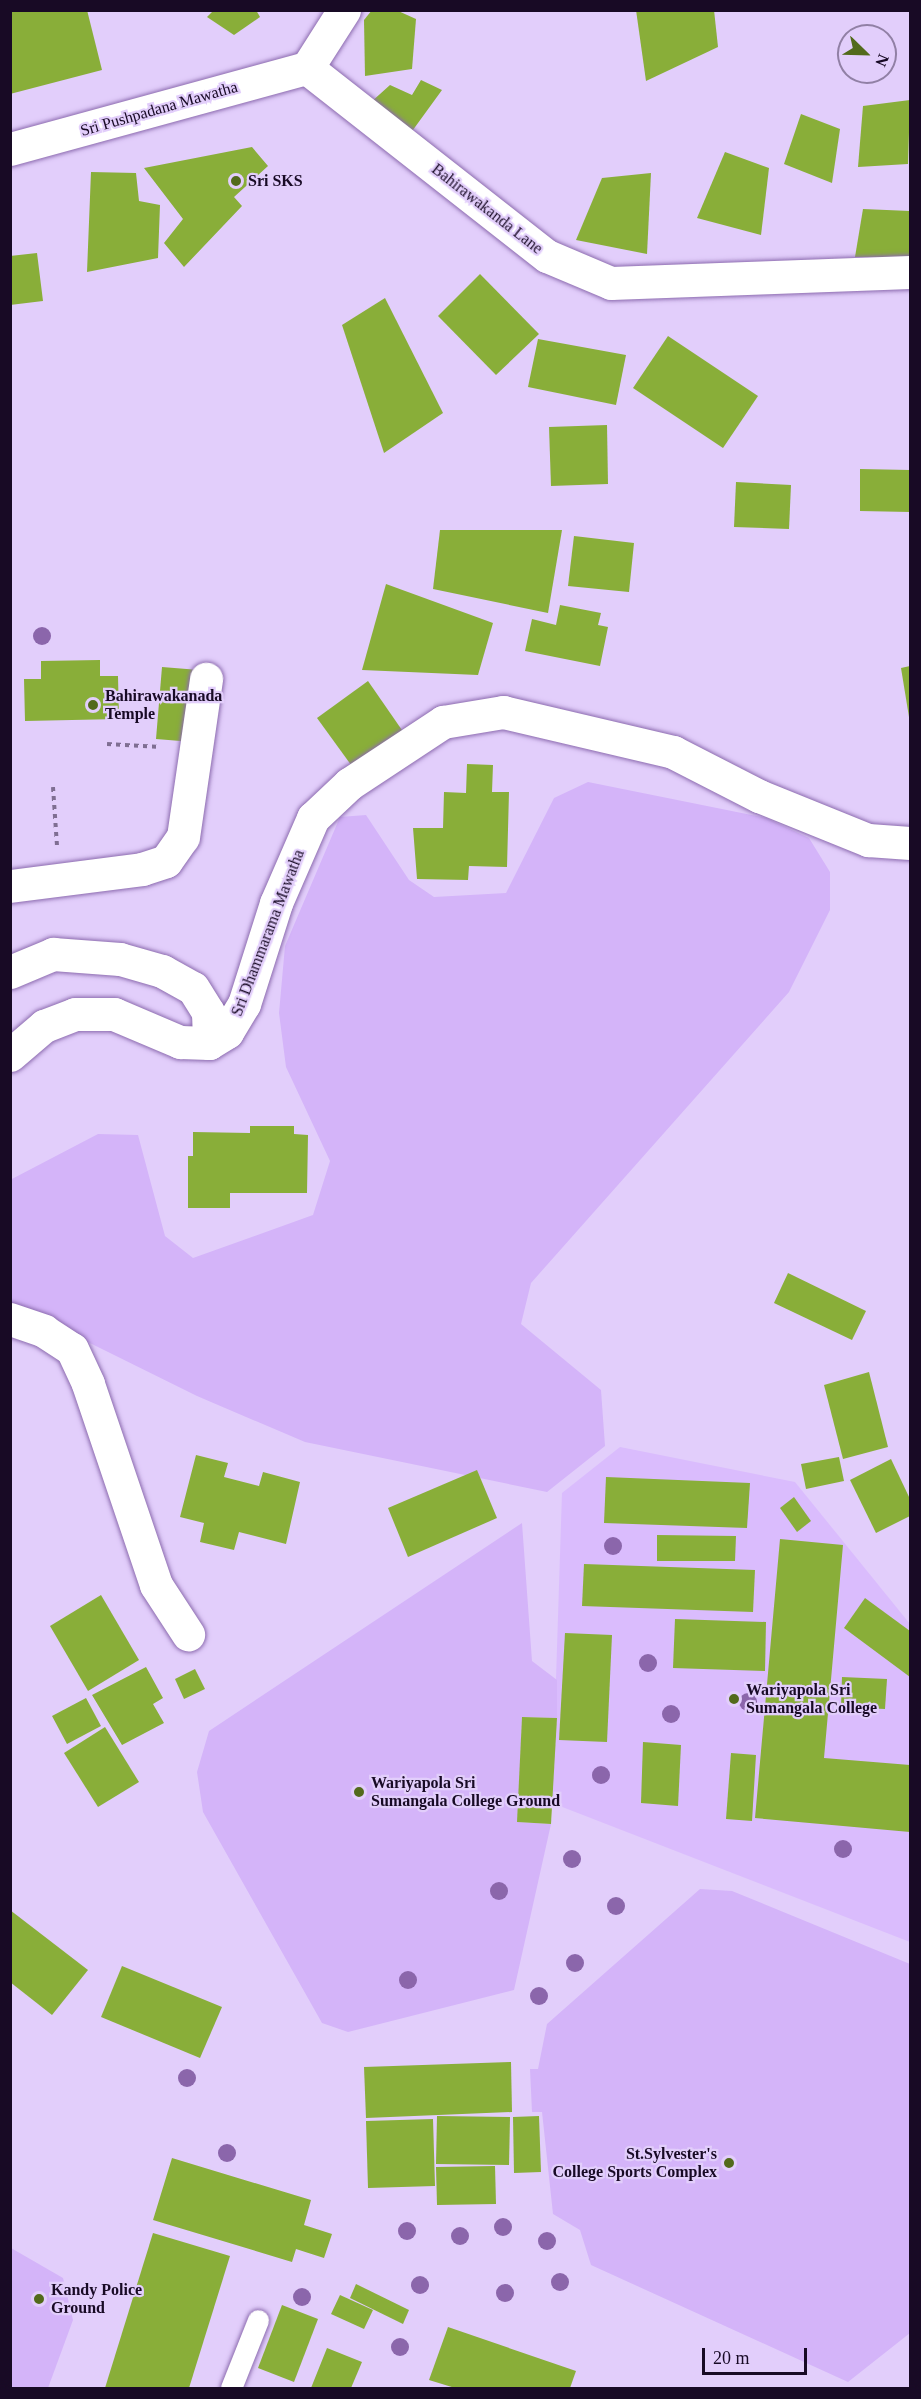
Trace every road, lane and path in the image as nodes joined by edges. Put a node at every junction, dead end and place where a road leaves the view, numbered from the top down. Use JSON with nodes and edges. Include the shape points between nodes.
{"nodes":[{"id":1,"x":344,"y":10,"type":"edge"},
{"id":2,"x":307,"y":68,"type":"junction"},
{"id":3,"x":10,"y":149,"type":"edge"},
{"id":4,"x":910,"y":272,"type":"edge"},
{"id":5,"x":206,"y":679,"type":"dead end"},
{"id":6,"x":107,"y":744,"type":"dead end"},
{"id":7,"x":195,"y":749,"type":"junction"},
{"id":8,"x":53,"y":787,"type":"dead end"},
{"id":9,"x":910,"y":843,"type":"edge"},
{"id":10,"x":45,"y":849,"type":"dead end"},
{"id":11,"x":10,"y":885,"type":"edge"},
{"id":12,"x":10,"y":972,"type":"edge"},
{"id":13,"x":209,"y":1043,"type":"junction"},
{"id":14,"x":10,"y":1055,"type":"edge"},
{"id":15,"x":10,"y":1319,"type":"edge"},
{"id":16,"x":188,"y":1634,"type":"dead end"},
{"id":17,"x":258,"y":2320,"type":"dead end"},
{"id":18,"x":231,"y":2388,"type":"edge"}],
"edges":[{"from":1,"to":2,"type":"street"},
{"from":2,"to":3,"type":"street","name":"Sri Pushpadana Mawatha"},
{"from":2,"to":4,"type":"street","name":"Bahirawakanda Lane","via":[[547,256],[611,283]]},
{"from":5,"to":7,"type":"street"},
{"from":6,"to":7,"type":"path"},
{"from":7,"to":11,"type":"street","via":[[183,837],[166,861],[142,868]]},
{"from":8,"to":10,"type":"path","via":[[57,848]]},
{"from":9,"to":13,"type":"street","name":"Sri Dhammarama Mawatha","via":[[868,840],[759,796],[673,752],[503,712],[444,722],[349,784],[313,818],[276,903],[244,1004],[227,1032]]},
{"from":12,"to":13,"type":"street","via":[[53,954],[120,959],[162,971],[193,988],[208,1012]]},
{"from":13,"to":14,"type":"street","via":[[180,1042],[114,1014],[75,1014],[44,1026]]},
{"from":15,"to":16,"type":"street","via":[[44,1331],[72,1349],[88,1384],[156,1585]]},
{"from":17,"to":18,"type":"lane"}]}
